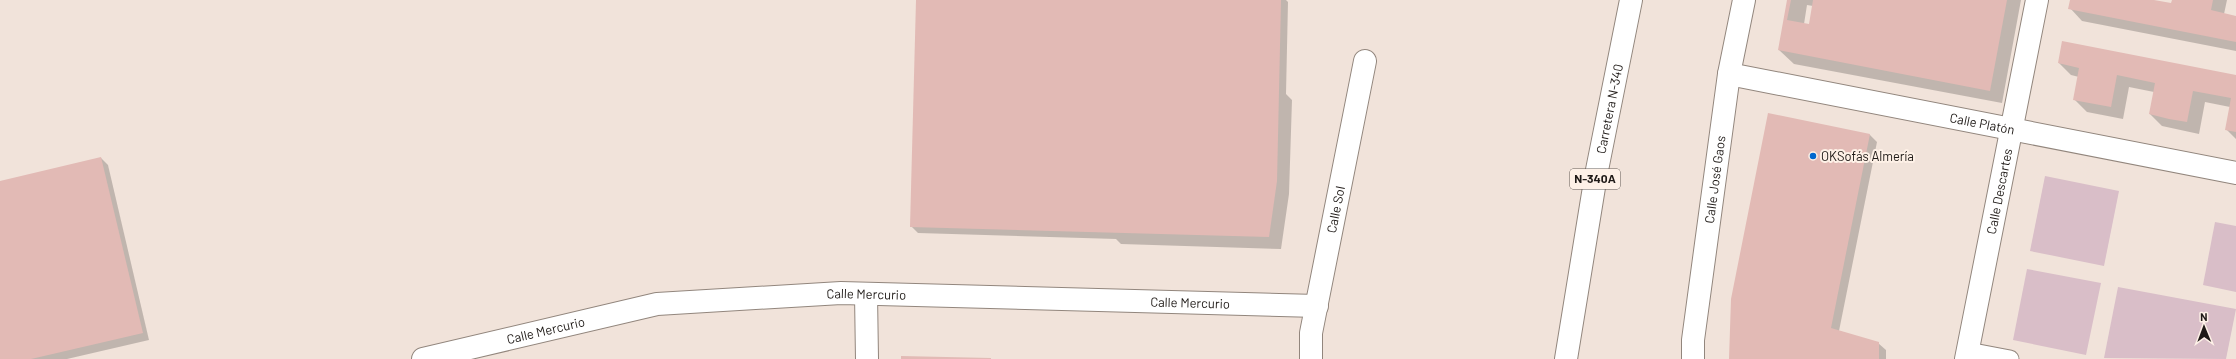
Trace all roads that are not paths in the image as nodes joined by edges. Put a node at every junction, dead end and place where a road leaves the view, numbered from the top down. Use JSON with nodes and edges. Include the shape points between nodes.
{"nodes":[{"id":1,"x":1631,"y":0,"type":"edge"},
{"id":2,"x":1744,"y":0,"type":"edge"},
{"id":3,"x":2037,"y":0,"type":"edge"},
{"id":4,"x":1365,"y":61,"type":"dead end"},
{"id":5,"x":1729,"y":74,"type":"junction"},
{"id":6,"x":2011,"y":129,"type":"junction"},
{"id":7,"x":2236,"y":173,"type":"edge"},
{"id":8,"x":866,"y":294,"type":"junction"},
{"id":9,"x":1317,"y":306,"type":"junction"},
{"id":10,"x":462,"y":354,"type":"edge"},
{"id":11,"x":1967,"y":355,"type":"edge"},
{"id":12,"x":423,"y":359,"type":"edge"},
{"id":13,"x":867,"y":359,"type":"edge"},
{"id":14,"x":1311,"y":359,"type":"edge"},
{"id":15,"x":1566,"y":359,"type":"edge"},
{"id":16,"x":1692,"y":359,"type":"edge"},
{"id":17,"x":2010,"y":359,"type":"edge"}],
"edges":[{"from":1,"to":15,"type":"main road","name":"Carretera N-340","number":"N-340A","via":[[1596,175]]},
{"from":2,"to":5,"type":"main road","name":"Calle José Gaos"},
{"from":3,"to":6,"type":"main road","name":"Calle Descartes"},
{"from":4,"to":9,"type":"main road","name":"Calle Sol"},
{"from":5,"to":6,"type":"main road","name":"Calle Platón"},
{"from":5,"to":16,"type":"main road","name":"Calle José Gaos","via":[[1692,340]]},
{"from":6,"to":7,"type":"main road","name":"Calle Platón"},
{"from":6,"to":11,"type":"main road","name":"Calle Descartes"},
{"from":8,"to":9,"type":"main road","name":"Calle Mercurio"},
{"from":8,"to":10,"type":"main road","name":"Calle Mercurio","via":[[657,304]]},
{"from":8,"to":13,"type":"main road"},
{"from":9,"to":14,"type":"main road","name":"Calle Sol","via":[[1311,333]]},
{"from":10,"to":12,"type":"main road","name":"Calle Mercurio"},
{"from":11,"to":17,"type":"lane"}]}
